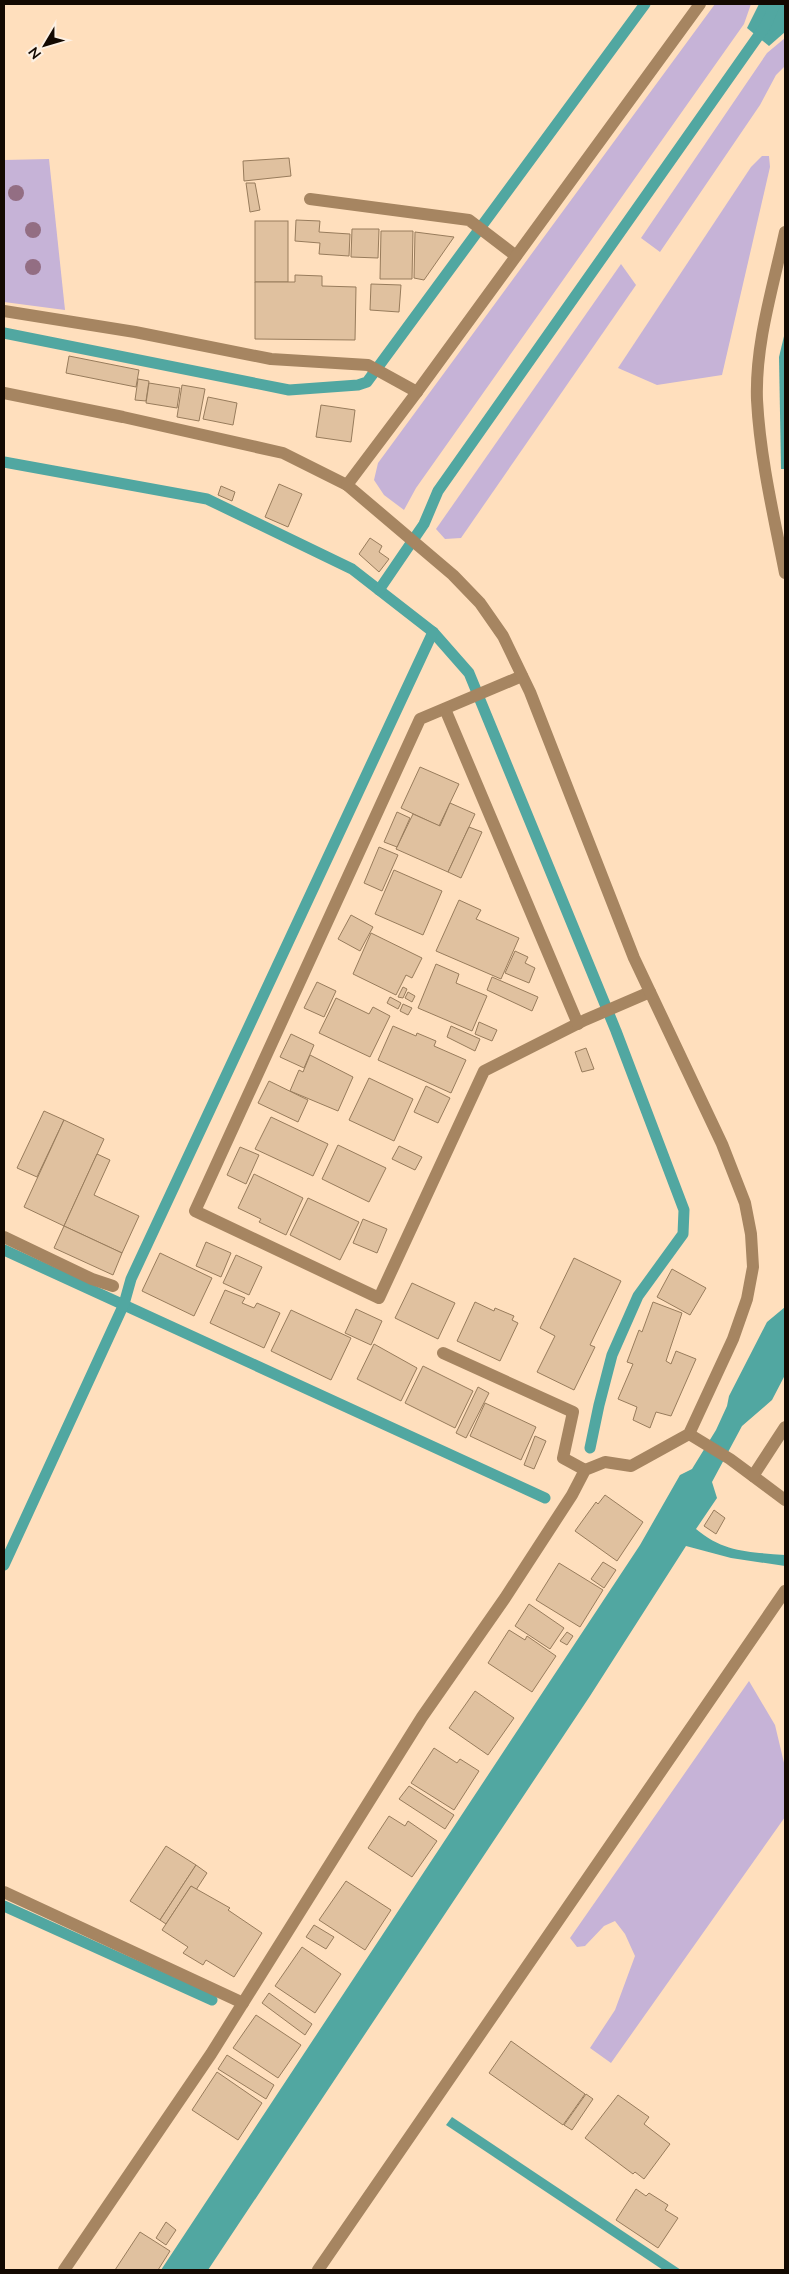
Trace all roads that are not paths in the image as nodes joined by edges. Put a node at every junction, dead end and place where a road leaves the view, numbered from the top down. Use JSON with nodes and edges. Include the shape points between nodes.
{"nodes":[{"id":1,"x":700,"y":4,"type":"edge"},
{"id":2,"x":310,"y":199,"type":"dead end"},
{"id":3,"x":785,"y":232,"type":"edge"},
{"id":4,"x":516,"y":256,"type":"junction"},
{"id":5,"x":4,"y":310,"type":"edge"},
{"id":6,"x":417,"y":392,"type":"junction"},
{"id":7,"x":4,"y":393,"type":"edge"},
{"id":8,"x":347,"y":485,"type":"junction"},
{"id":9,"x":785,"y":573,"type":"edge"},
{"id":10,"x":522,"y":676,"type":"junction"},
{"id":11,"x":450,"y":706,"type":"junction"},
{"id":12,"x":650,"y":992,"type":"junction"},
{"id":13,"x":582,"y":1022,"type":"junction"},
{"id":14,"x":4,"y":1237,"type":"edge"},
{"id":15,"x":113,"y":1286,"type":"dead end"},
{"id":16,"x":443,"y":1353,"type":"dead end"},
{"id":17,"x":785,"y":1427,"type":"edge"},
{"id":18,"x":690,"y":1434,"type":"junction"},
{"id":19,"x":585,"y":1470,"type":"junction"},
{"id":20,"x":753,"y":1476,"type":"junction"},
{"id":21,"x":785,"y":1500,"type":"edge"},
{"id":22,"x":785,"y":1591,"type":"edge"},
{"id":23,"x":4,"y":1892,"type":"edge"},
{"id":24,"x":243,"y":2002,"type":"junction"},
{"id":25,"x":64,"y":2270,"type":"edge"},
{"id":26,"x":318,"y":2270,"type":"edge"}],
"edges":[{"from":1,"to":4,"type":"street"},
{"from":2,"to":4,"type":"street","via":[[469,220]]},
{"from":3,"to":9,"type":"street","via":[[760,347],[757,400]]},
{"from":4,"to":6,"type":"street"},
{"from":5,"to":6,"type":"street","via":[[271,359],[368,364]]},
{"from":6,"to":8,"type":"street"},
{"from":7,"to":8,"type":"street","via":[[283,453]]},
{"from":8,"to":10,"type":"street","via":[[454,575],[480,603],[503,636]]},
{"from":10,"to":11,"type":"street"},
{"from":10,"to":12,"type":"street"},
{"from":11,"to":13,"type":"street"},
{"from":11,"to":13,"type":"street","via":[[420,719],[195,1211],[379,1298],[484,1071]]},
{"from":12,"to":13,"type":"street"},
{"from":12,"to":18,"type":"street","via":[[722,1144],[745,1202],[751,1234],[753,1267],[748,1299]]},
{"from":14,"to":15,"type":"street"},
{"from":16,"to":19,"type":"street","via":[[573,1412],[563,1458]]},
{"from":17,"to":20,"type":"street"},
{"from":18,"to":19,"type":"street","via":[[631,1466],[605,1462]]},
{"from":18,"to":20,"type":"street"},
{"from":19,"to":24,"type":"street","via":[[510,1590],[422,1717]]},
{"from":20,"to":21,"type":"street"},
{"from":22,"to":26,"type":"street"},
{"from":23,"to":24,"type":"street"},
{"from":24,"to":25,"type":"street"}]}
